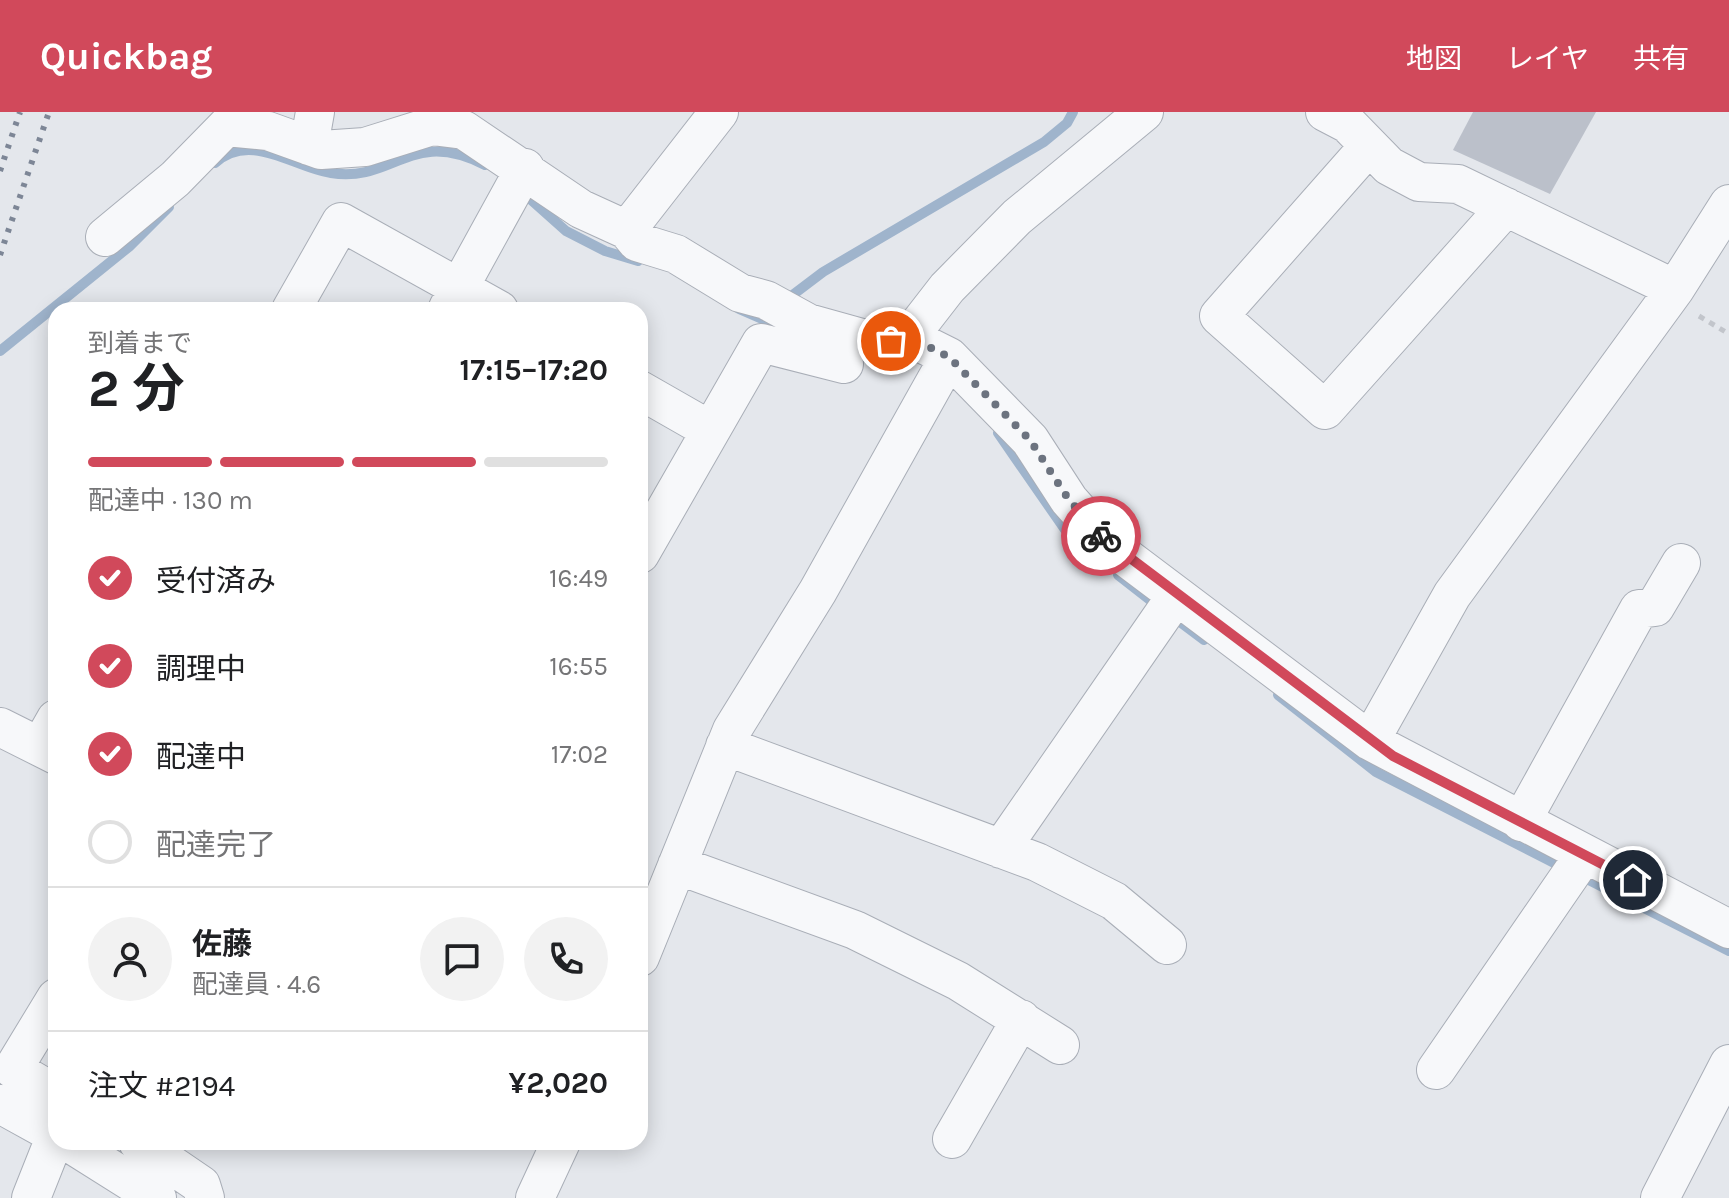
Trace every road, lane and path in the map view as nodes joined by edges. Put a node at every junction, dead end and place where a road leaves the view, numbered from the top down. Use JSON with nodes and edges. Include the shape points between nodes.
{"nodes":[{"id":1,"x":719,"y":112,"type":"edge"},
{"id":2,"x":1144,"y":112,"type":"edge"},
{"id":3,"x":1325,"y":112,"type":"edge"},
{"id":4,"x":312,"y":129,"type":"edge"},
{"id":5,"x":1369,"y":146,"type":"junction"},
{"id":6,"x":518,"y":181,"type":"junction"},
{"id":7,"x":1729,"y":204,"type":"edge"},
{"id":8,"x":1506,"y":207,"type":"junction"},
{"id":9,"x":627,"y":230,"type":"junction"},
{"id":10,"x":105,"y":237,"type":"dead end"},
{"id":11,"x":1675,"y":289,"type":"junction"},
{"id":12,"x":453,"y":299,"type":"edge"},
{"id":13,"x":296,"y":302,"type":"edge"},
{"id":14,"x":909,"y":337,"type":"junction"},
{"id":15,"x":844,"y":364,"type":"dead end"},
{"id":16,"x":944,"y":367,"type":"junction"},
{"id":17,"x":648,"y":395,"type":"edge"},
{"id":18,"x":710,"y":430,"type":"junction"},
{"id":19,"x":648,"y":540,"type":"edge"},
{"id":20,"x":1681,"y":563,"type":"dead end"},
{"id":21,"x":1169,"y":607,"type":"junction"},
{"id":22,"x":0,"y":727,"type":"edge"},
{"id":23,"x":48,"y":740,"type":"edge"},
{"id":24,"x":1370,"y":741,"type":"junction"},
{"id":25,"x":725,"y":746,"type":"junction"},
{"id":26,"x":1521,"y":822,"type":"junction"},
{"id":27,"x":1001,"y":849,"type":"junction"},
{"id":28,"x":677,"y":865,"type":"junction"},
{"id":29,"x":1577,"y":865,"type":"junction"},
{"id":30,"x":1729,"y":929,"type":"edge"},
{"id":31,"x":648,"y":937,"type":"edge"},
{"id":32,"x":1167,"y":945,"type":"dead end"},
{"id":33,"x":48,"y":1011,"type":"edge"},
{"id":34,"x":1021,"y":1019,"type":"junction"},
{"id":35,"x":1060,"y":1045,"type":"dead end"},
{"id":36,"x":1729,"y":1064,"type":"edge"},
{"id":37,"x":1436,"y":1070,"type":"dead end"},
{"id":38,"x":48,"y":1089,"type":"edge"},
{"id":39,"x":0,"y":1104,"type":"edge"},
{"id":40,"x":48,"y":1131,"type":"edge"},
{"id":41,"x":952,"y":1139,"type":"dead end"},
{"id":42,"x":50,"y":1150,"type":"edge"},
{"id":43,"x":81,"y":1150,"type":"edge"},
{"id":44,"x":150,"y":1150,"type":"edge"},
{"id":45,"x":557,"y":1150,"type":"edge"},
{"id":46,"x":31,"y":1198,"type":"edge"},
{"id":47,"x":157,"y":1198,"type":"edge"},
{"id":48,"x":205,"y":1198,"type":"edge"},
{"id":49,"x":535,"y":1198,"type":"edge"},
{"id":50,"x":1660,"y":1198,"type":"edge"}],
"edges":[{"from":1,"to":9,"type":"street"},
{"from":2,"to":14,"type":"street","via":[[1017,217],[947,288]]},
{"from":3,"to":5,"type":"street","via":[[1348,124]]},
{"from":4,"to":6,"type":"street","via":[[321,150],[365,147],[432,126],[464,130]]},
{"from":4,"to":10,"type":"street","via":[[226,127],[175,179]]},
{"from":5,"to":8,"type":"street","via":[[1389,166],[1419,182],[1458,184]]},
{"from":5,"to":8,"type":"street","via":[[1219,316],[1325,410]]},
{"from":6,"to":9,"type":"street"},
{"from":6,"to":12,"type":"street"},
{"from":7,"to":11,"type":"street"},
{"from":8,"to":11,"type":"street"},
{"from":9,"to":14,"type":"street","via":[[637,242],[676,254],[740,293],[808,323],[869,340]]},
{"from":11,"to":24,"type":"street","via":[[1452,595]]},
{"from":12,"to":13,"type":"street","via":[[341,222]]},
{"from":14,"to":16,"type":"street"},
{"from":15,"to":18,"type":"street","via":[[761,343]]},
{"from":16,"to":21,"type":"street","via":[[1030,440],[1069,500]]},
{"from":16,"to":25,"type":"street"},
{"from":17,"to":18,"type":"street"},
{"from":18,"to":19,"type":"street"},
{"from":20,"to":26,"type":"street","via":[[1655,607],[1639,609]]},
{"from":21,"to":24,"type":"street"},
{"from":21,"to":27,"type":"street"},
{"from":22,"to":23,"type":"street"},
{"from":24,"to":26,"type":"street"},
{"from":25,"to":27,"type":"street"},
{"from":25,"to":28,"type":"street"},
{"from":26,"to":29,"type":"street"},
{"from":27,"to":32,"type":"street","via":[[1114,901]]},
{"from":28,"to":31,"type":"street"},
{"from":28,"to":34,"type":"street","via":[[855,930]]},
{"from":29,"to":30,"type":"street"},
{"from":29,"to":37,"type":"street"},
{"from":33,"to":38,"type":"street","via":[[13,1069]]},
{"from":34,"to":35,"type":"street"},
{"from":34,"to":41,"type":"street"},
{"from":36,"to":50,"type":"street"},
{"from":39,"to":40,"type":"street"},
{"from":42,"to":46,"type":"street"},
{"from":43,"to":47,"type":"street"},
{"from":44,"to":48,"type":"street","via":[[201,1185]]},
{"from":45,"to":49,"type":"street"}]}
